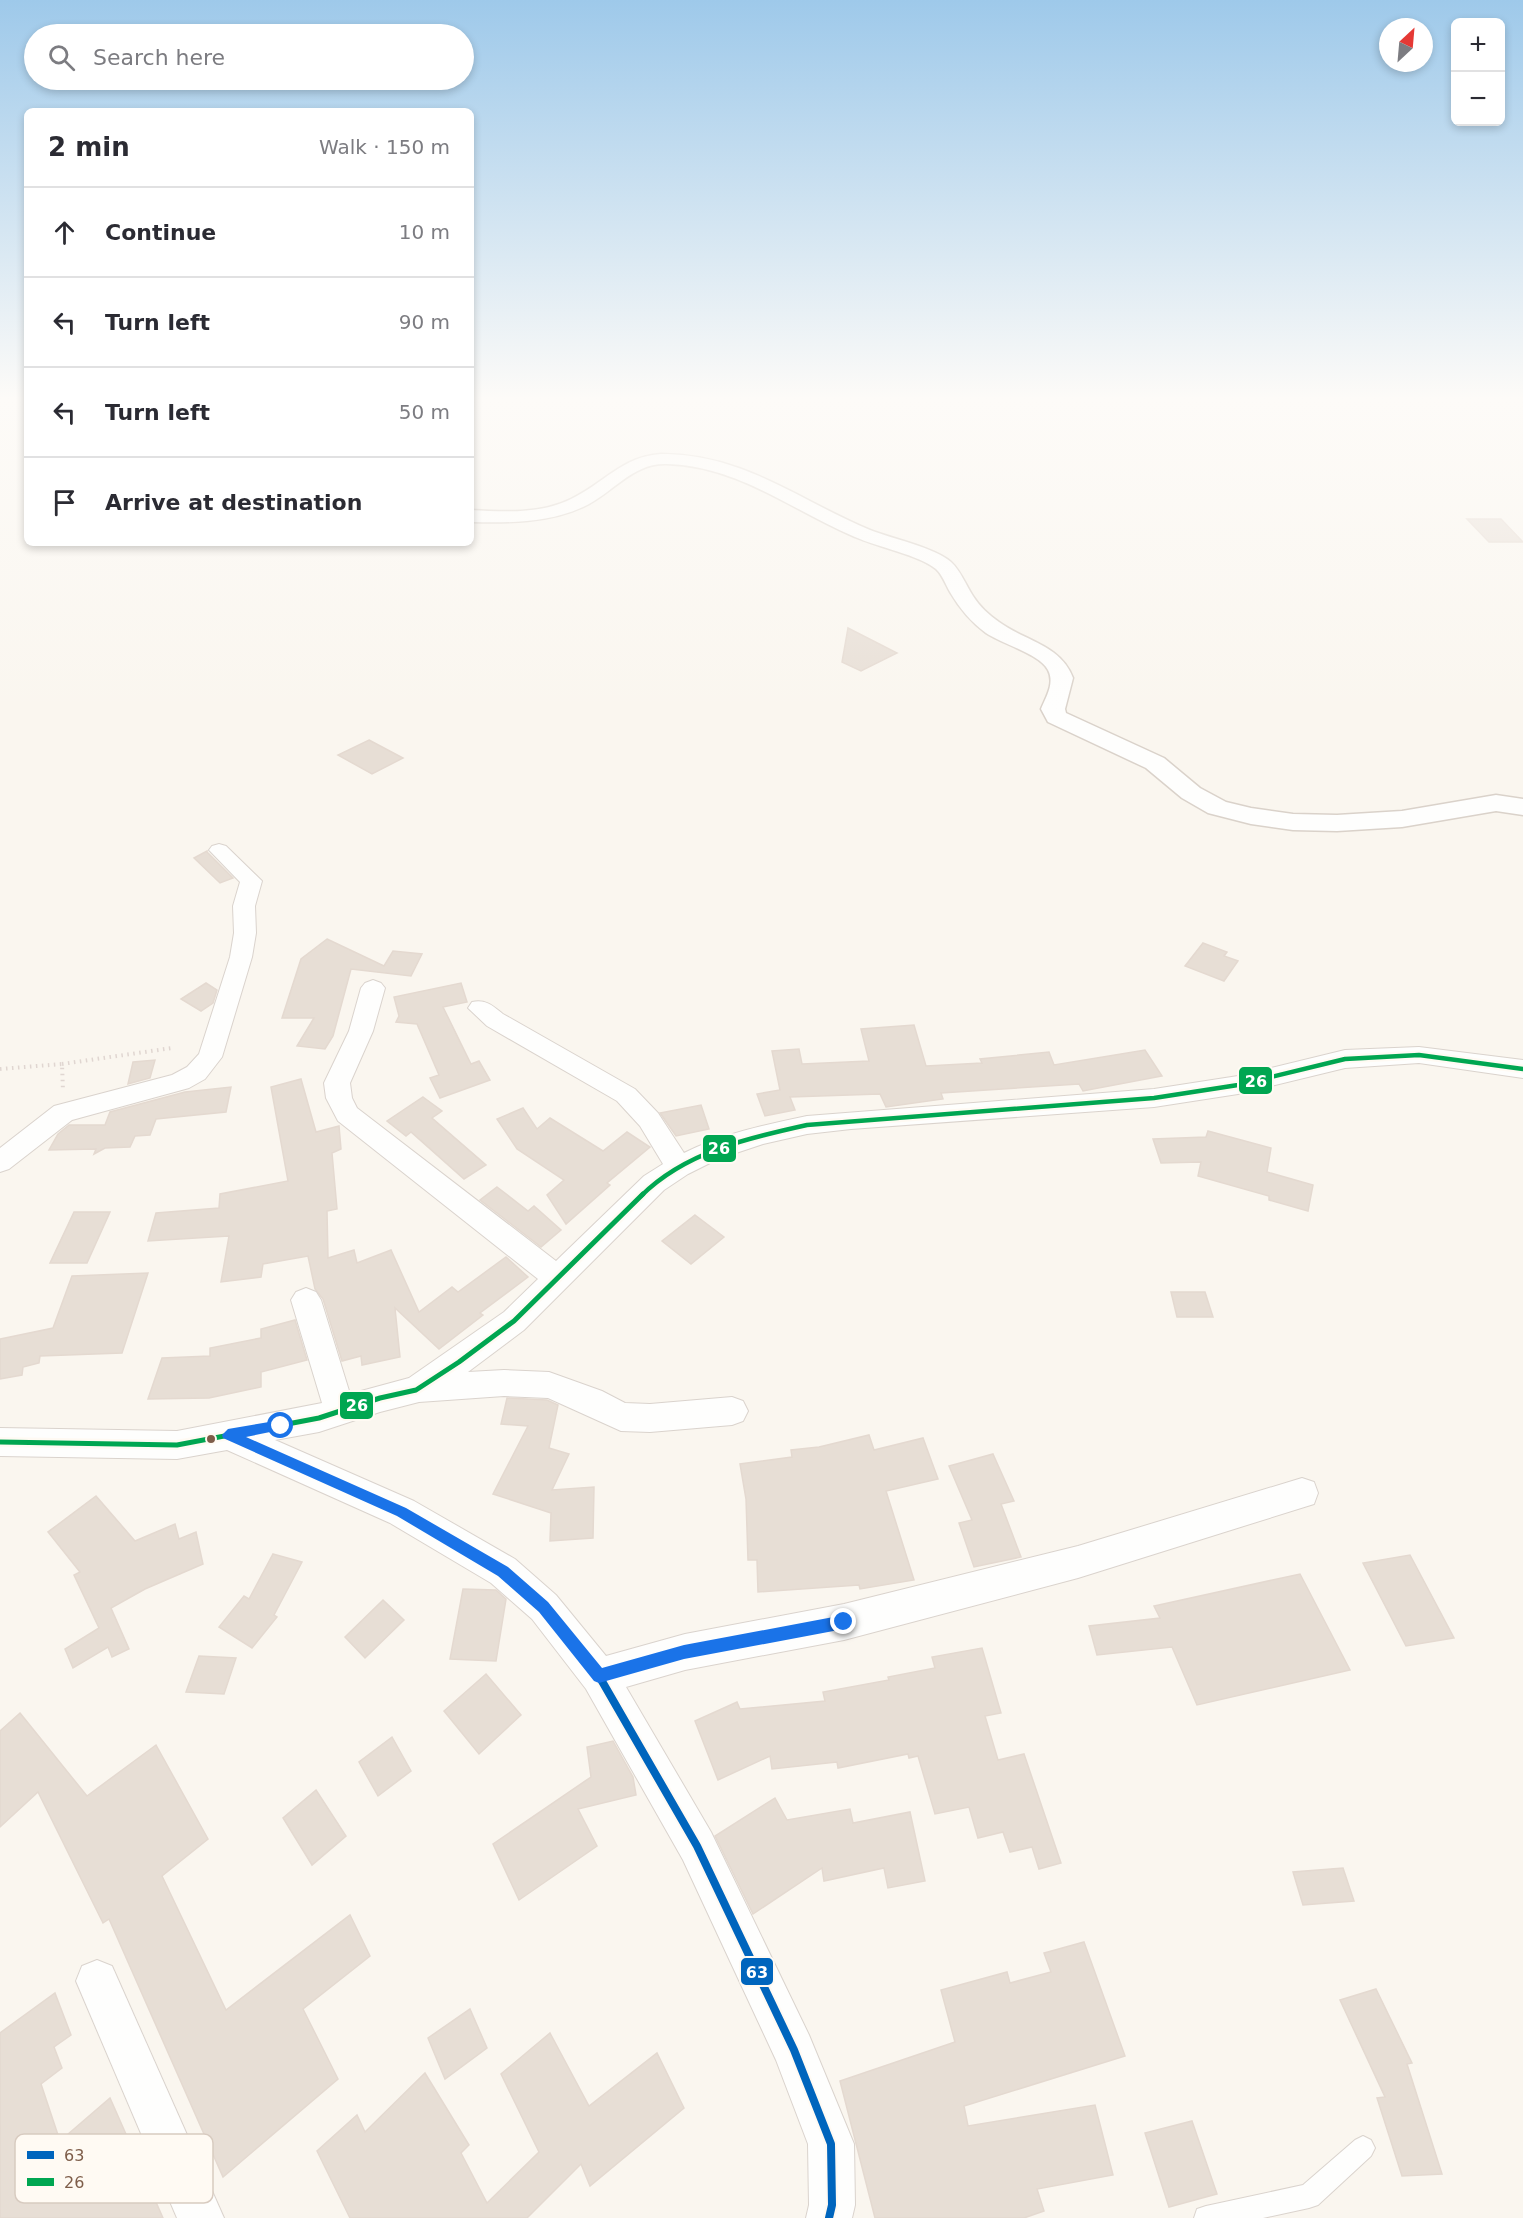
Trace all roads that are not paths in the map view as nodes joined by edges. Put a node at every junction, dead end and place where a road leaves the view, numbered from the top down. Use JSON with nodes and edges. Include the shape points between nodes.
{"nodes":[{"id":1,"x":572,"y":505,"type":"edge"},
{"id":2,"x":807,"y":505,"type":"edge"},
{"id":3,"x":474,"y":516,"type":"edge"},
{"id":4,"x":1523,"y":807,"type":"edge"},
{"id":5,"x":219,"y":850,"type":"dead end"},
{"id":6,"x":373,"y":988,"type":"dead end"},
{"id":7,"x":480,"y":1008,"type":"dead end"},
{"id":8,"x":1523,"y":1070,"type":"edge"},
{"id":9,"x":0,"y":1162,"type":"edge"},
{"id":10,"x":679,"y":1167,"type":"junction"},
{"id":11,"x":556,"y":1277,"type":"junction"},
{"id":12,"x":306,"y":1300,"type":"dead end"},
{"id":13,"x":416,"y":1390,"type":"junction"},
{"id":14,"x":340,"y":1411,"type":"junction"},
{"id":15,"x":732,"y":1412,"type":"dead end"},
{"id":16,"x":228,"y":1435,"type":"junction"},
{"id":17,"x":0,"y":1442,"type":"edge"},
{"id":18,"x":1302,"y":1493,"type":"dead end"},
{"id":19,"x":599,"y":1676,"type":"junction"},
{"id":20,"x":97,"y":1981,"type":"dead end"},
{"id":21,"x":164,"y":2134,"type":"edge"},
{"id":22,"x":1362,"y":2148,"type":"dead end"},
{"id":23,"x":194,"y":2203,"type":"edge"},
{"id":24,"x":201,"y":2218,"type":"edge"},
{"id":25,"x":829,"y":2218,"type":"edge"},
{"id":26,"x":1206,"y":2218,"type":"edge"}],
"edges":[{"from":1,"to":3,"type":"street","via":[[508,518]]},
{"from":2,"to":4,"type":"street","via":[[850,528],[943,565],[964,601],[979,617],[1058,665],[1062,680],[1053,709],[1056,717],[1155,763],[1191,793],[1217,808],[1293,822],[1337,823],[1402,819],[1496,803]]},
{"from":5,"to":9,"type":"street","via":[[247,874],[251,888],[244,906],[241,957],[210,1057],[196,1073],[180,1082],[63,1113]]},
{"from":6,"to":11,"type":"street","via":[[361,1030],[337,1083],[347,1114]]},
{"from":7,"to":10,"type":"street","via":[[626,1095],[641,1107]]},
{"from":8,"to":10,"type":"street","via":[[1419,1055],[1345,1059],[1238,1085],[1154,1098],[807,1125],[709,1152]]},
{"from":10,"to":11,"type":"street","via":[[654,1183]]},
{"from":11,"to":13,"type":"street","via":[[514,1321]]},
{"from":12,"to":14,"type":"street"},
{"from":13,"to":14,"type":"street"},
{"from":13,"to":15,"type":"street","via":[[504,1383],[549,1385],[621,1417]]},
{"from":14,"to":16,"type":"street"},
{"from":16,"to":17,"type":"street","via":[[177,1445]]},
{"from":16,"to":19,"type":"street","via":[[402,1512],[503,1571],[544,1607]]},
{"from":18,"to":19,"type":"street","via":[[1078,1563],[844,1622],[684,1652]]},
{"from":19,"to":25,"type":"street","via":[[697,1846],[794,2050],[831,2144]]},
{"from":20,"to":21,"type":"street"},
{"from":22,"to":26,"type":"lane","via":[[1309,2196]]},
{"from":23,"to":24,"type":"street"}]}
